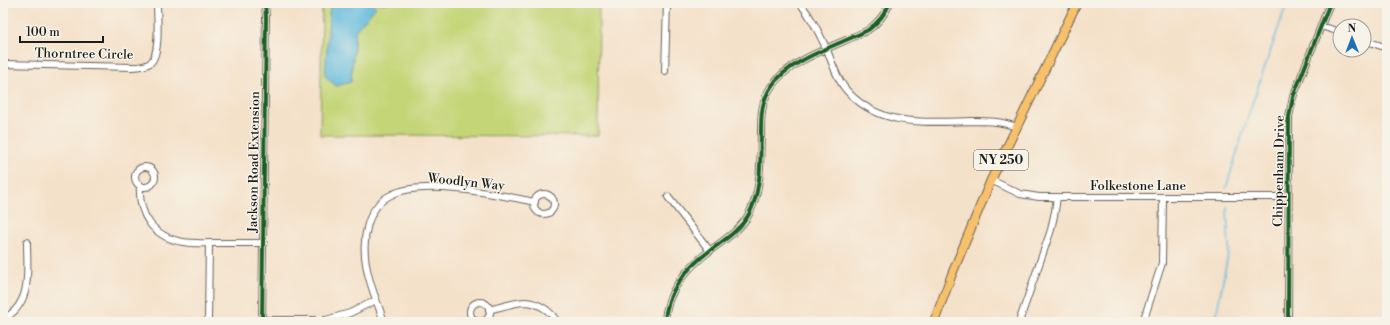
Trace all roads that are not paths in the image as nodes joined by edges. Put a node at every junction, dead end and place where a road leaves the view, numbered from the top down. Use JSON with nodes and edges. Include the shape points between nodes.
{"nodes":[{"id":1,"x":157,"y":3,"type":"edge"},
{"id":2,"x":265,"y":3,"type":"edge"},
{"id":3,"x":667,"y":3,"type":"edge"},
{"id":4,"x":800,"y":3,"type":"edge"},
{"id":5,"x":890,"y":3,"type":"edge"},
{"id":6,"x":1078,"y":3,"type":"edge"},
{"id":7,"x":1330,"y":3,"type":"edge"},
{"id":8,"x":1321,"y":26,"type":"junction"},
{"id":9,"x":1332,"y":29,"type":"edge"},
{"id":10,"x":1372,"y":43,"type":"edge"},
{"id":11,"x":1387,"y":48,"type":"edge"},
{"id":12,"x":827,"y":50,"type":"junction"},
{"id":13,"x":3,"y":64,"type":"edge"},
{"id":14,"x":666,"y":70,"type":"dead end"},
{"id":15,"x":1017,"y":127,"type":"junction"},
{"id":16,"x":991,"y":180,"type":"junction"},
{"id":17,"x":140,"y":185,"type":"dead end"},
{"id":18,"x":668,"y":197,"type":"dead end"},
{"id":19,"x":1057,"y":197,"type":"junction"},
{"id":20,"x":1163,"y":197,"type":"junction"},
{"id":21,"x":1288,"y":197,"type":"junction"},
{"id":22,"x":535,"y":202,"type":"dead end"},
{"id":23,"x":27,"y":242,"type":"dead end"},
{"id":24,"x":209,"y":243,"type":"junction"},
{"id":25,"x":264,"y":243,"type":"junction"},
{"id":26,"x":710,"y":251,"type":"junction"},
{"id":27,"x":376,"y":300,"type":"junction"},
{"id":28,"x":489,"y":310,"type":"dead end"},
{"id":29,"x":3,"y":319,"type":"edge"},
{"id":30,"x":262,"y":321,"type":"edge"},
{"id":31,"x":208,"y":322,"type":"edge"},
{"id":32,"x":384,"y":322,"type":"edge"},
{"id":33,"x":557,"y":322,"type":"edge"},
{"id":34,"x":665,"y":322,"type":"edge"},
{"id":35,"x":934,"y":322,"type":"edge"},
{"id":36,"x":1019,"y":322,"type":"edge"},
{"id":37,"x":1143,"y":322,"type":"edge"},
{"id":38,"x":1288,"y":322,"type":"edge"}],
"edges":[{"from":1,"to":13,"type":"street","name":"Thorntree Circle","via":[[157,48],[154,59],[147,65],[132,67]]},
{"from":2,"to":25,"type":"street","name":"Jackson Road Extension"},
{"from":3,"to":14,"type":"street"},
{"from":4,"to":12,"type":"street","via":[[817,27]]},
{"from":5,"to":12,"type":"street","via":[[878,23]]},
{"from":6,"to":15,"type":"main road","number":"NY 250"},
{"from":7,"to":8,"type":"street","name":"Chippenham Drive"},
{"from":8,"to":9,"type":"street"},
{"from":8,"to":21,"type":"street","name":"Chippenham Drive","via":[[1290,109]]},
{"from":10,"to":11,"type":"street"},
{"from":12,"to":15,"type":"street","via":[[849,93],[871,110],[885,116],[914,122],[999,121]]},
{"from":12,"to":26,"type":"street","via":[[789,68],[770,88],[761,111],[760,174],[753,205],[740,226]]},
{"from":15,"to":16,"type":"main road","number":"NY 250"},
{"from":16,"to":19,"type":"street","name":"Folkestone Lane","via":[[1026,196]]},
{"from":16,"to":35,"type":"main road","number":"NY 250"},
{"from":17,"to":24,"type":"street","via":[[143,211],[159,233],[185,243]]},
{"from":18,"to":26,"type":"street"},
{"from":19,"to":20,"type":"street","name":"Folkestone Lane"},
{"from":19,"to":36,"type":"street","via":[[1051,230]]},
{"from":20,"to":21,"type":"street","name":"Folkestone Lane"},
{"from":20,"to":37,"type":"street","via":[[1162,263]]},
{"from":21,"to":38,"type":"street","name":"Chippenham Drive"},
{"from":22,"to":27,"type":"street","name":"Woodlyn Way","via":[[450,189],[416,189],[390,195],[375,210],[365,239],[367,274]]},
{"from":23,"to":29,"type":"street","via":[[26,292],[17,310]]},
{"from":24,"to":25,"type":"street"},
{"from":24,"to":31,"type":"street"},
{"from":25,"to":30,"type":"street","name":"Jackson Road Extension"},
{"from":26,"to":34,"type":"street","via":[[687,270],[672,291]]},
{"from":27,"to":30,"type":"street","via":[[350,314],[326,320]]},
{"from":27,"to":32,"type":"street","name":"Woodlyn Way"},
{"from":28,"to":33,"type":"street","via":[[526,302],[545,309]]}]}
